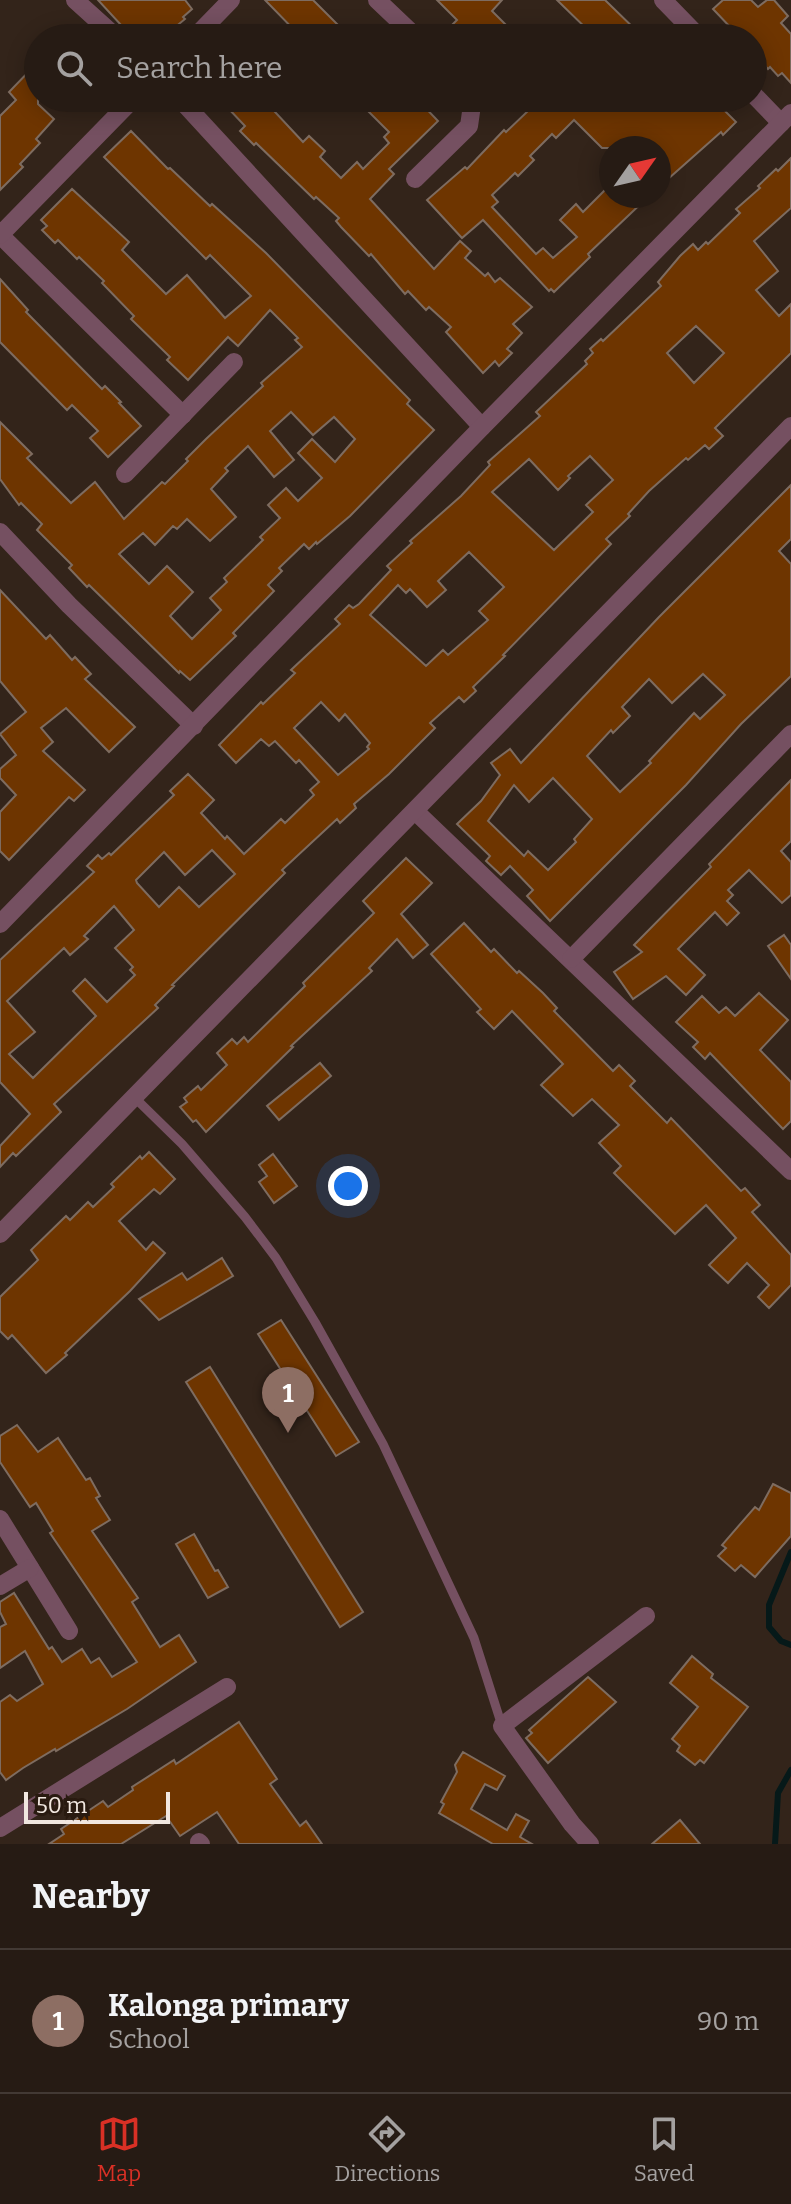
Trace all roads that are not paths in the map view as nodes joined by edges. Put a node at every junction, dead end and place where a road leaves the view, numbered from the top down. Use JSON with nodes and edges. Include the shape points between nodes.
{"nodes":[{"id":1,"x":75,"y":0,"type":"edge"},
{"id":2,"x":231,"y":0,"type":"edge"},
{"id":3,"x":377,"y":0,"type":"edge"},
{"id":4,"x":663,"y":0,"type":"edge"},
{"id":5,"x":102,"y":24,"type":"edge"},
{"id":6,"x":208,"y":24,"type":"edge"},
{"id":7,"x":402,"y":24,"type":"edge"},
{"id":8,"x":686,"y":24,"type":"edge"},
{"id":9,"x":767,"y":104,"type":"edge"},
{"id":10,"x":120,"y":112,"type":"edge"},
{"id":11,"x":192,"y":112,"type":"edge"},
{"id":12,"x":471,"y":112,"type":"edge"},
{"id":13,"x":786,"y":118,"type":"edge"},
{"id":14,"x":415,"y":179,"type":"dead end"},
{"id":15,"x":0,"y":235,"type":"edge"},
{"id":16,"x":234,"y":362,"type":"dead end"},
{"id":17,"x":183,"y":415,"type":"junction"},
{"id":18,"x":791,"y":426,"type":"edge"},
{"id":19,"x":482,"y":427,"type":"junction"},
{"id":20,"x":125,"y":474,"type":"dead end"},
{"id":21,"x":0,"y":532,"type":"edge"},
{"id":22,"x":194,"y":726,"type":"junction"},
{"id":23,"x":791,"y":734,"type":"edge"},
{"id":24,"x":415,"y":811,"type":"junction"},
{"id":25,"x":0,"y":924,"type":"edge"},
{"id":26,"x":571,"y":959,"type":"junction"},
{"id":27,"x":134,"y":1097,"type":"junction"},
{"id":28,"x":791,"y":1171,"type":"edge"},
{"id":29,"x":0,"y":1234,"type":"edge"},
{"id":30,"x":0,"y":1519,"type":"edge"},
{"id":31,"x":30,"y":1568,"type":"junction"},
{"id":32,"x":0,"y":1586,"type":"edge"},
{"id":33,"x":646,"y":1616,"type":"dead end"},
{"id":34,"x":69,"y":1631,"type":"dead end"},
{"id":35,"x":227,"y":1687,"type":"dead end"},
{"id":36,"x":502,"y":1726,"type":"junction"},
{"id":37,"x":0,"y":1828,"type":"edge"},
{"id":38,"x":590,"y":1844,"type":"edge"}],
"edges":[{"from":1,"to":5,"type":"street"},
{"from":2,"to":6,"type":"street"},
{"from":3,"to":7,"type":"street"},
{"from":4,"to":8,"type":"street"},
{"from":9,"to":13,"type":"street"},
{"from":10,"to":15,"type":"street"},
{"from":11,"to":19,"type":"street"},
{"from":12,"to":14,"type":"street","via":[[469,126]]},
{"from":13,"to":19,"type":"street"},
{"from":15,"to":17,"type":"street"},
{"from":16,"to":17,"type":"street"},
{"from":17,"to":20,"type":"street"},
{"from":18,"to":24,"type":"street"},
{"from":19,"to":22,"type":"street"},
{"from":21,"to":22,"type":"street"},
{"from":22,"to":25,"type":"street"},
{"from":23,"to":26,"type":"street"},
{"from":24,"to":26,"type":"street"},
{"from":24,"to":27,"type":"street"},
{"from":26,"to":28,"type":"street"},
{"from":27,"to":29,"type":"street"},
{"from":27,"to":36,"type":"lane","via":[[245,1217],[315,1322],[383,1444],[468,1624]]},
{"from":30,"to":31,"type":"street"},
{"from":31,"to":32,"type":"street"},
{"from":31,"to":34,"type":"street"},
{"from":33,"to":36,"type":"street"},
{"from":35,"to":37,"type":"street"},
{"from":36,"to":38,"type":"street"}]}
